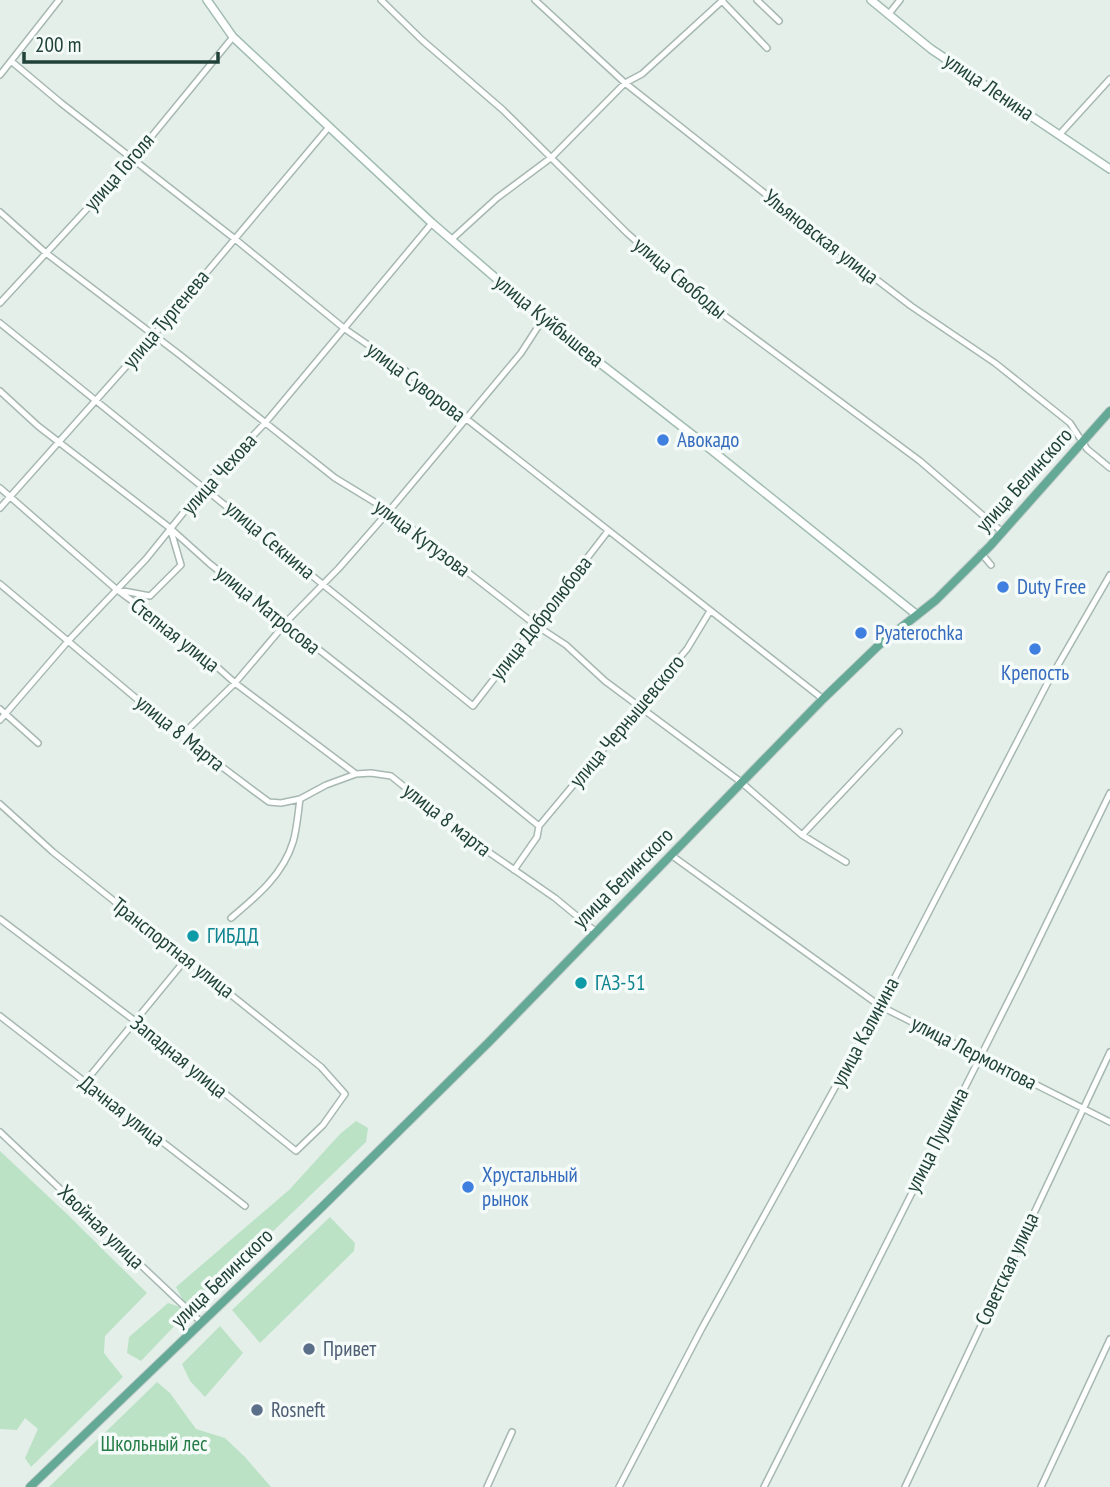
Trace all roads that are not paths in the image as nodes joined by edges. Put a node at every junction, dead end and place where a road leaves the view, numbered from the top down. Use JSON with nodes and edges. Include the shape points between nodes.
{"nodes":[{"id":1,"x":59,"y":0,"type":"edge"},
{"id":2,"x":206,"y":0,"type":"edge"},
{"id":3,"x":381,"y":0,"type":"edge"},
{"id":4,"x":535,"y":0,"type":"edge"},
{"id":5,"x":721,"y":0,"type":"edge"},
{"id":6,"x":757,"y":0,"type":"edge"},
{"id":7,"x":871,"y":0,"type":"edge"},
{"id":8,"x":900,"y":0,"type":"edge"},
{"id":9,"x":888,"y":15,"type":"junction"},
{"id":10,"x":779,"y":21,"type":"dead end"},
{"id":11,"x":233,"y":37,"type":"junction"},
{"id":12,"x":767,"y":48,"type":"dead end"},
{"id":13,"x":11,"y":61,"type":"junction"},
{"id":14,"x":0,"y":75,"type":"edge"},
{"id":15,"x":1110,"y":79,"type":"edge"},
{"id":16,"x":625,"y":83,"type":"junction"},
{"id":17,"x":329,"y":127,"type":"junction"},
{"id":18,"x":1059,"y":135,"type":"junction"},
{"id":19,"x":552,"y":157,"type":"junction"},
{"id":20,"x":133,"y":159,"type":"junction"},
{"id":21,"x":1110,"y":169,"type":"edge"},
{"id":22,"x":0,"y":212,"type":"edge"},
{"id":23,"x":432,"y":223,"type":"junction"},
{"id":24,"x":235,"y":239,"type":"junction"},
{"id":25,"x":452,"y":239,"type":"junction"},
{"id":26,"x":46,"y":253,"type":"junction"},
{"id":27,"x":0,"y":303,"type":"edge"},
{"id":28,"x":543,"y":319,"type":"junction"},
{"id":29,"x":0,"y":323,"type":"edge"},
{"id":30,"x":345,"y":329,"type":"junction"},
{"id":31,"x":154,"y":335,"type":"junction"},
{"id":32,"x":0,"y":391,"type":"edge"},
{"id":33,"x":96,"y":401,"type":"junction"},
{"id":34,"x":1110,"y":411,"type":"edge"},
{"id":35,"x":464,"y":418,"type":"junction"},
{"id":36,"x":266,"y":422,"type":"junction"},
{"id":37,"x":58,"y":442,"type":"junction"},
{"id":38,"x":1082,"y":442,"type":"junction"},
{"id":39,"x":1110,"y":468,"type":"edge"},
{"id":40,"x":205,"y":486,"type":"junction"},
{"id":41,"x":0,"y":488,"type":"edge"},
{"id":42,"x":10,"y":496,"type":"junction"},
{"id":43,"x":0,"y":508,"type":"edge"},
{"id":44,"x":390,"y":510,"type":"junction"},
{"id":45,"x":170,"y":527,"type":"junction"},
{"id":46,"x":608,"y":531,"type":"junction"},
{"id":47,"x":1001,"y":531,"type":"junction"},
{"id":48,"x":981,"y":553,"type":"junction"},
{"id":49,"x":991,"y":565,"type":"dead end"},
{"id":50,"x":1110,"y":575,"type":"edge"},
{"id":51,"x":0,"y":584,"type":"edge"},
{"id":52,"x":322,"y":584,"type":"junction"},
{"id":53,"x":116,"y":589,"type":"junction"},
{"id":54,"x":710,"y":611,"type":"junction"},
{"id":55,"x":916,"y":615,"type":"junction"},
{"id":56,"x":284,"y":624,"type":"junction"},
{"id":57,"x":537,"y":626,"type":"junction"},
{"id":58,"x":69,"y":640,"type":"junction"},
{"id":59,"x":235,"y":683,"type":"junction"},
{"id":60,"x":823,"y":699,"type":"junction"},
{"id":61,"x":640,"y":705,"type":"junction"},
{"id":62,"x":474,"y":706,"type":"joint"},
{"id":63,"x":3,"y":711,"type":"edge"},
{"id":64,"x":0,"y":720,"type":"edge"},
{"id":65,"x":899,"y":732,"type":"dead end"},
{"id":66,"x":181,"y":736,"type":"junction"},
{"id":67,"x":38,"y":743,"type":"dead end"},
{"id":68,"x":356,"y":774,"type":"junction"},
{"id":69,"x":741,"y":782,"type":"junction"},
{"id":70,"x":1110,"y":793,"type":"edge"},
{"id":71,"x":300,"y":799,"type":"junction"},
{"id":72,"x":0,"y":804,"type":"edge"},
{"id":73,"x":539,"y":826,"type":"junction"},
{"id":74,"x":802,"y":835,"type":"junction"},
{"id":75,"x":671,"y":855,"type":"junction"},
{"id":76,"x":846,"y":862,"type":"dead end"},
{"id":77,"x":514,"y":870,"type":"junction"},
{"id":78,"x":231,"y":918,"type":"dead end"},
{"id":79,"x":0,"y":919,"type":"edge"},
{"id":80,"x":595,"y":931,"type":"junction"},
{"id":81,"x":186,"y":959,"type":"junction"},
{"id":82,"x":880,"y":1006,"type":"junction"},
{"id":83,"x":0,"y":1016,"type":"edge"},
{"id":84,"x":135,"y":1021,"type":"junction"},
{"id":85,"x":1110,"y":1052,"type":"edge"},
{"id":86,"x":979,"y":1056,"type":"junction"},
{"id":87,"x":85,"y":1082,"type":"junction"},
{"id":88,"x":345,"y":1094,"type":"joint"},
{"id":89,"x":1083,"y":1108,"type":"junction"},
{"id":90,"x":1110,"y":1122,"type":"edge"},
{"id":91,"x":0,"y":1132,"type":"edge"},
{"id":92,"x":245,"y":1206,"type":"dead end"},
{"id":93,"x":201,"y":1322,"type":"junction"},
{"id":94,"x":1110,"y":1339,"type":"edge"},
{"id":95,"x":512,"y":1432,"type":"dead end"},
{"id":96,"x":30,"y":1487,"type":"edge"},
{"id":97,"x":487,"y":1487,"type":"edge"},
{"id":98,"x":619,"y":1487,"type":"edge"},
{"id":99,"x":764,"y":1487,"type":"edge"},
{"id":100,"x":905,"y":1487,"type":"edge"},
{"id":101,"x":1041,"y":1487,"type":"edge"}],
"edges":[{"from":1,"to":13,"type":"street"},
{"from":2,"to":11,"type":"main road","name":"улица Куйбышева"},
{"from":3,"to":19,"type":"street","name":"улица Свободы"},
{"from":4,"to":16,"type":"street","name":"Ульяновская улица"},
{"from":5,"to":12,"type":"street"},
{"from":5,"to":16,"type":"street","via":[[642,74]]},
{"from":6,"to":10,"type":"street"},
{"from":7,"to":9,"type":"main road","name":"улица Ленина"},
{"from":8,"to":9,"type":"street"},
{"from":9,"to":18,"type":"main road","name":"улица Ленина"},
{"from":11,"to":17,"type":"main road","name":"улица Куйбышева"},
{"from":11,"to":20,"type":"street","name":"улица Гоголя"},
{"from":13,"to":14,"type":"street"},
{"from":13,"to":20,"type":"street","name":"улица Суворова"},
{"from":15,"to":18,"type":"street"},
{"from":16,"to":19,"type":"street"},
{"from":16,"to":38,"type":"street","name":"Ульяновская улица","via":[[911,306],[995,363],[1070,423]]},
{"from":17,"to":23,"type":"main road","name":"улица Куйбышева"},
{"from":17,"to":24,"type":"street","name":"улица Тургенева"},
{"from":18,"to":21,"type":"main road","name":"улица Ленина"},
{"from":19,"to":25,"type":"street"},
{"from":19,"to":47,"type":"street","name":"улица Свободы","via":[[698,296],[920,461]]},
{"from":20,"to":24,"type":"street","name":"улица Суворова"},
{"from":20,"to":26,"type":"street","name":"улица Гоголя"},
{"from":22,"to":26,"type":"street","name":"улица Кутузова"},
{"from":23,"to":25,"type":"main road","name":"улица Куйбышева"},
{"from":23,"to":30,"type":"street","name":"улица Чехова"},
{"from":24,"to":30,"type":"street","name":"улица Суворова"},
{"from":24,"to":31,"type":"street","name":"улица Тургенева"},
{"from":25,"to":28,"type":"main road","name":"улица Куйбышева"},
{"from":26,"to":27,"type":"street","name":"улица Гоголя"},
{"from":26,"to":31,"type":"street","name":"улица Кутузова"},
{"from":28,"to":35,"type":"street","via":[[521,353]]},
{"from":28,"to":55,"type":"main road","name":"улица Куйбышева"},
{"from":29,"to":33,"type":"street","name":"улица Секнина"},
{"from":30,"to":35,"type":"street","name":"улица Суворова"},
{"from":30,"to":36,"type":"street","name":"улица Чехова"},
{"from":31,"to":33,"type":"street","name":"улица Тургенева"},
{"from":31,"to":36,"type":"street","name":"улица Кутузова"},
{"from":32,"to":37,"type":"street","name":"улица Матросова"},
{"from":33,"to":37,"type":"street","name":"улица Тургенева"},
{"from":33,"to":40,"type":"street","name":"улица Секнина"},
{"from":34,"to":38,"type":"main road","name":"улица Белинского"},
{"from":35,"to":44,"type":"street"},
{"from":35,"to":46,"type":"street","name":"улица Суворова"},
{"from":36,"to":40,"type":"street","name":"улица Чехова"},
{"from":36,"to":44,"type":"street","name":"улица Кутузова","via":[[335,478]]},
{"from":37,"to":42,"type":"street","name":"улица Тургенева"},
{"from":37,"to":45,"type":"street","name":"улица Матросова"},
{"from":38,"to":39,"type":"street","name":"Ульяновская улица"},
{"from":38,"to":47,"type":"main road","name":"улица Белинского"},
{"from":40,"to":45,"type":"street","name":"улица Чехова"},
{"from":40,"to":52,"type":"street","name":"улица Секнина"},
{"from":41,"to":42,"type":"street","name":"Степная улица"},
{"from":42,"to":43,"type":"street","name":"улица Тургенева"},
{"from":42,"to":53,"type":"street","name":"Степная улица"},
{"from":44,"to":52,"type":"street"},
{"from":44,"to":57,"type":"street","name":"улица Кутузова"},
{"from":45,"to":53,"type":"street","name":"улица Чехова"},
{"from":45,"to":53,"type":"street","via":[[181,565],[150,596]]},
{"from":45,"to":56,"type":"street","name":"улица Матросова"},
{"from":46,"to":54,"type":"street","name":"улица Суворова"},
{"from":46,"to":57,"type":"street","name":"улица Добролюбова"},
{"from":47,"to":48,"type":"main road","name":"улица Белинского"},
{"from":48,"to":49,"type":"street"},
{"from":48,"to":55,"type":"main road","name":"улица Белинского"},
{"from":50,"to":82,"type":"street","name":"улица Калинина","via":[[1044,691]]},
{"from":51,"to":58,"type":"street"},
{"from":52,"to":56,"type":"street"},
{"from":52,"to":62,"type":"street","name":"улица Секнина"},
{"from":53,"to":58,"type":"street","name":"улица Чехова"},
{"from":53,"to":59,"type":"street","name":"Степная улица"},
{"from":54,"to":60,"type":"street","name":"улица Суворова"},
{"from":54,"to":61,"type":"street","name":"улица Чернышевского","via":[[687,649]]},
{"from":55,"to":60,"type":"main road","name":"улица Белинского"},
{"from":56,"to":59,"type":"street"},
{"from":56,"to":73,"type":"street","name":"улица Матросова"},
{"from":57,"to":61,"type":"street","name":"улица Кутузова"},
{"from":57,"to":62,"type":"street","name":"улица Добролюбова"},
{"from":58,"to":63,"type":"street","name":"улица Чехова"},
{"from":58,"to":66,"type":"street","name":"улица 8 Марта"},
{"from":59,"to":66,"type":"street"},
{"from":59,"to":68,"type":"street","name":"Степная улица"},
{"from":60,"to":69,"type":"main road","name":"улица Белинского"},
{"from":61,"to":69,"type":"street","name":"улица Кутузова"},
{"from":61,"to":73,"type":"street","name":"улица Чернышевского"},
{"from":63,"to":64,"type":"street","name":"улица Чехова"},
{"from":63,"to":67,"type":"street"},
{"from":65,"to":74,"type":"street"},
{"from":66,"to":71,"type":"street","name":"улица 8 Марта","via":[[269,802]]},
{"from":68,"to":71,"type":"street","name":"улица 8 марта"},
{"from":68,"to":77,"type":"street","name":"улица 8 марта","via":[[391,776]]},
{"from":69,"to":74,"type":"street","name":"улица Кутузова"},
{"from":69,"to":75,"type":"main road","name":"улица Белинского"},
{"from":70,"to":86,"type":"street","name":"улица Пушкина"},
{"from":71,"to":78,"type":"street","via":[[293,843],[277,875]]},
{"from":72,"to":81,"type":"street","name":"Транспортная улица"},
{"from":73,"to":77,"type":"street","name":"улица Чернышевского","via":[[537,837]]},
{"from":74,"to":76,"type":"street","name":"улица Кутузова"},
{"from":75,"to":80,"type":"main road","name":"улица Белинского"},
{"from":75,"to":82,"type":"street","name":"улица Лермонтова"},
{"from":77,"to":80,"type":"street","name":"улица 8 марта"},
{"from":79,"to":84,"type":"street","name":"Западная улица"},
{"from":80,"to":93,"type":"main road","name":"улица Белинского","via":[[489,1042]]},
{"from":81,"to":84,"type":"street"},
{"from":81,"to":88,"type":"street","name":"Транспортная улица","via":[[321,1067]]},
{"from":82,"to":86,"type":"street","name":"улица Лермонтова"},
{"from":82,"to":98,"type":"street","name":"улица Калинина"},
{"from":83,"to":87,"type":"street","name":"Дачная улица"},
{"from":84,"to":87,"type":"street"},
{"from":84,"to":88,"type":"street","name":"Западная улица","via":[[296,1150],[323,1125]]},
{"from":85,"to":89,"type":"street","name":"Советская улица"},
{"from":86,"to":89,"type":"street","name":"улица Лермонтова"},
{"from":86,"to":99,"type":"street","name":"улица Пушкина"},
{"from":87,"to":92,"type":"street","name":"Дачная улица"},
{"from":89,"to":90,"type":"street","name":"улица Лермонтова"},
{"from":89,"to":100,"type":"street","name":"Советская улица"},
{"from":91,"to":93,"type":"street","name":"Хвойная улица"},
{"from":93,"to":96,"type":"main road","name":"улица Белинского"},
{"from":94,"to":101,"type":"street"},
{"from":95,"to":97,"type":"street"}]}
